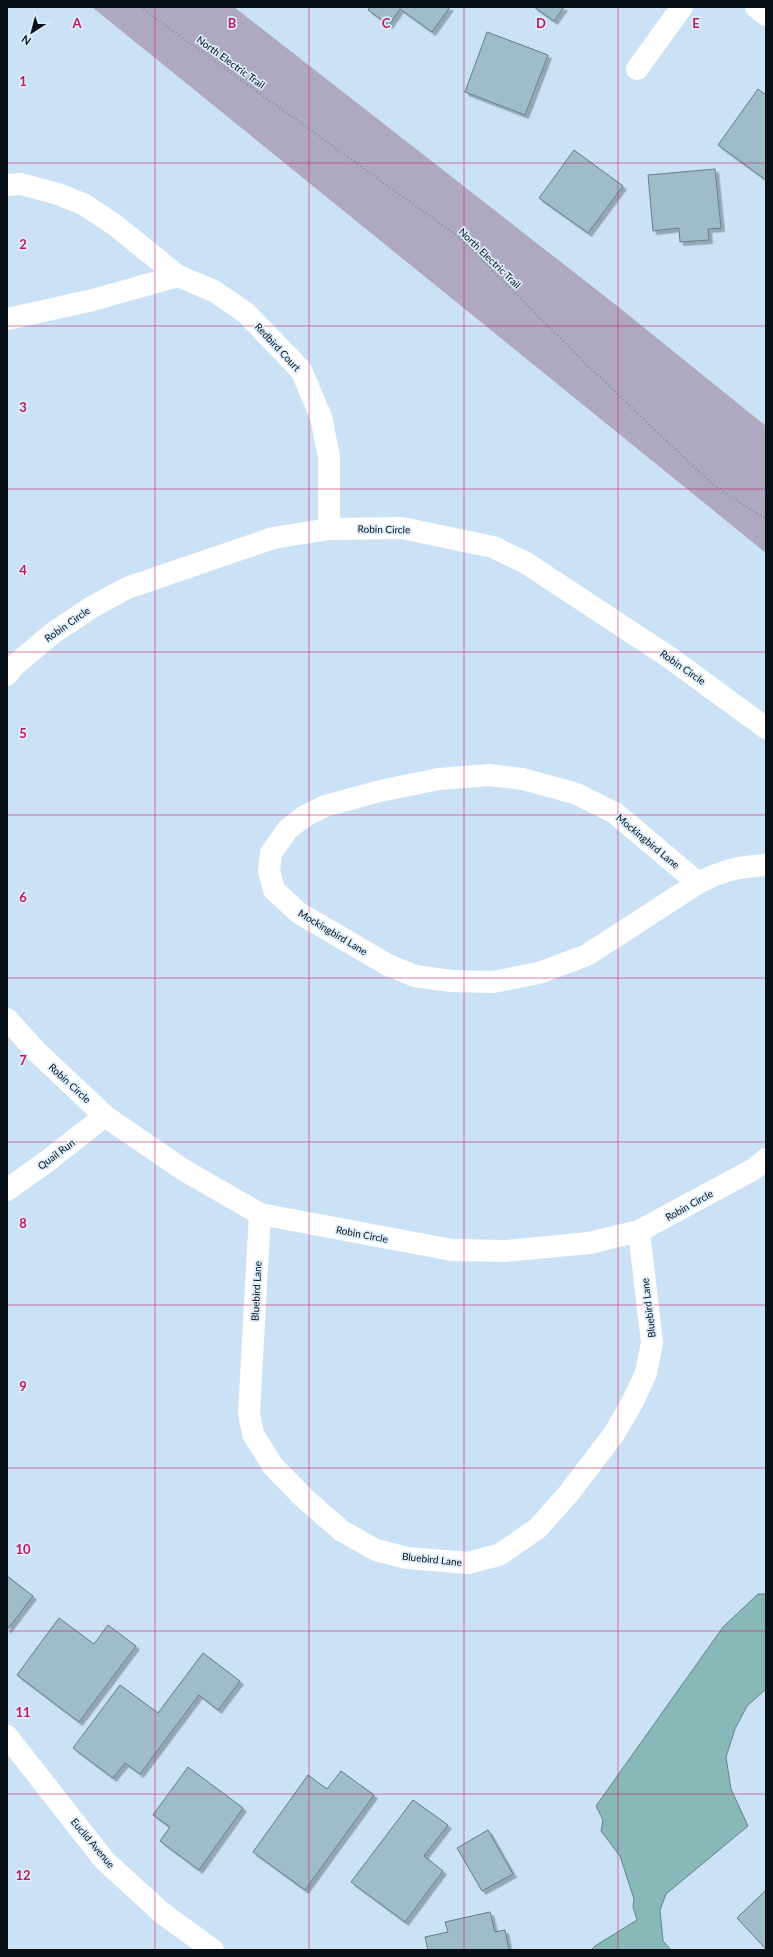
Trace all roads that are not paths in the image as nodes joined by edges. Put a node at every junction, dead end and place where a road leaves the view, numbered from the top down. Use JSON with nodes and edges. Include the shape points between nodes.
{"nodes":[{"id":1,"x":682,"y":7,"type":"edge"},
{"id":2,"x":756,"y":7,"type":"edge"},
{"id":3,"x":766,"y":15,"type":"edge"},
{"id":4,"x":637,"y":69,"type":"dead end"},
{"id":5,"x":7,"y":185,"type":"edge"},
{"id":6,"x":178,"y":276,"type":"junction"},
{"id":7,"x":7,"y":319,"type":"edge"},
{"id":8,"x":329,"y":529,"type":"junction"},
{"id":9,"x":7,"y":675,"type":"edge"},
{"id":10,"x":766,"y":728,"type":"edge"},
{"id":11,"x":766,"y":865,"type":"edge"},
{"id":12,"x":698,"y":884,"type":"junction"},
{"id":13,"x":7,"y":1019,"type":"edge"},
{"id":14,"x":105,"y":1116,"type":"junction"},
{"id":15,"x":766,"y":1159,"type":"edge"},
{"id":16,"x":7,"y":1190,"type":"edge"},
{"id":17,"x":260,"y":1214,"type":"junction"},
{"id":18,"x":639,"y":1231,"type":"junction"},
{"id":19,"x":7,"y":1736,"type":"edge"},
{"id":20,"x":213,"y":1950,"type":"edge"}],
"edges":[{"from":1,"to":4,"type":"street"},
{"from":2,"to":3,"type":"street"},
{"from":5,"to":6,"type":"street","name":"Redbird Court","via":[[21,184],[83,204],[115,225]]},
{"from":6,"to":7,"type":"street","via":[[93,300]]},
{"from":6,"to":8,"type":"street","name":"Redbird Court","via":[[214,291],[246,313],[301,370],[321,417],[329,458]]},
{"from":8,"to":9,"type":"street","name":"Robin Circle","via":[[273,538],[128,588],[92,607],[53,633]]},
{"from":8,"to":10,"type":"street","name":"Robin Circle","via":[[402,528],[493,547],[526,563],[591,605],[669,657]]},
{"from":11,"to":12,"type":"street","name":"Mockingbird Lane","via":[[719,872]]},
{"from":12,"to":12,"type":"street","name":"Mockingbird Lane","via":[[587,954],[539,973],[492,982],[458,982],[415,976],[388,965],[299,913],[274,890],[270,871],[271,853],[288,828],[325,806],[439,779],[489,775],[523,779],[577,794],[615,813]]},
{"from":13,"to":14,"type":"street","name":"Robin Circle","via":[[36,1052]]},
{"from":14,"to":16,"type":"street","name":"Quail Run"},
{"from":14,"to":17,"type":"street","name":"Robin Circle","via":[[182,1169]]},
{"from":15,"to":18,"type":"street","name":"Robin Circle","via":[[754,1169]]},
{"from":17,"to":18,"type":"street","name":"Robin Circle","via":[[452,1250],[506,1251],[589,1243]]},
{"from":17,"to":18,"type":"street","name":"Bluebird Lane","via":[[249,1413],[254,1434],[273,1466],[304,1498],[342,1531],[376,1550],[407,1558],[468,1563],[499,1555],[538,1528],[569,1493],[614,1434],[633,1401],[646,1373],[652,1343]]},
{"from":19,"to":20,"type":"street","name":"Euclid Avenue","via":[[104,1860],[162,1913]]}]}
